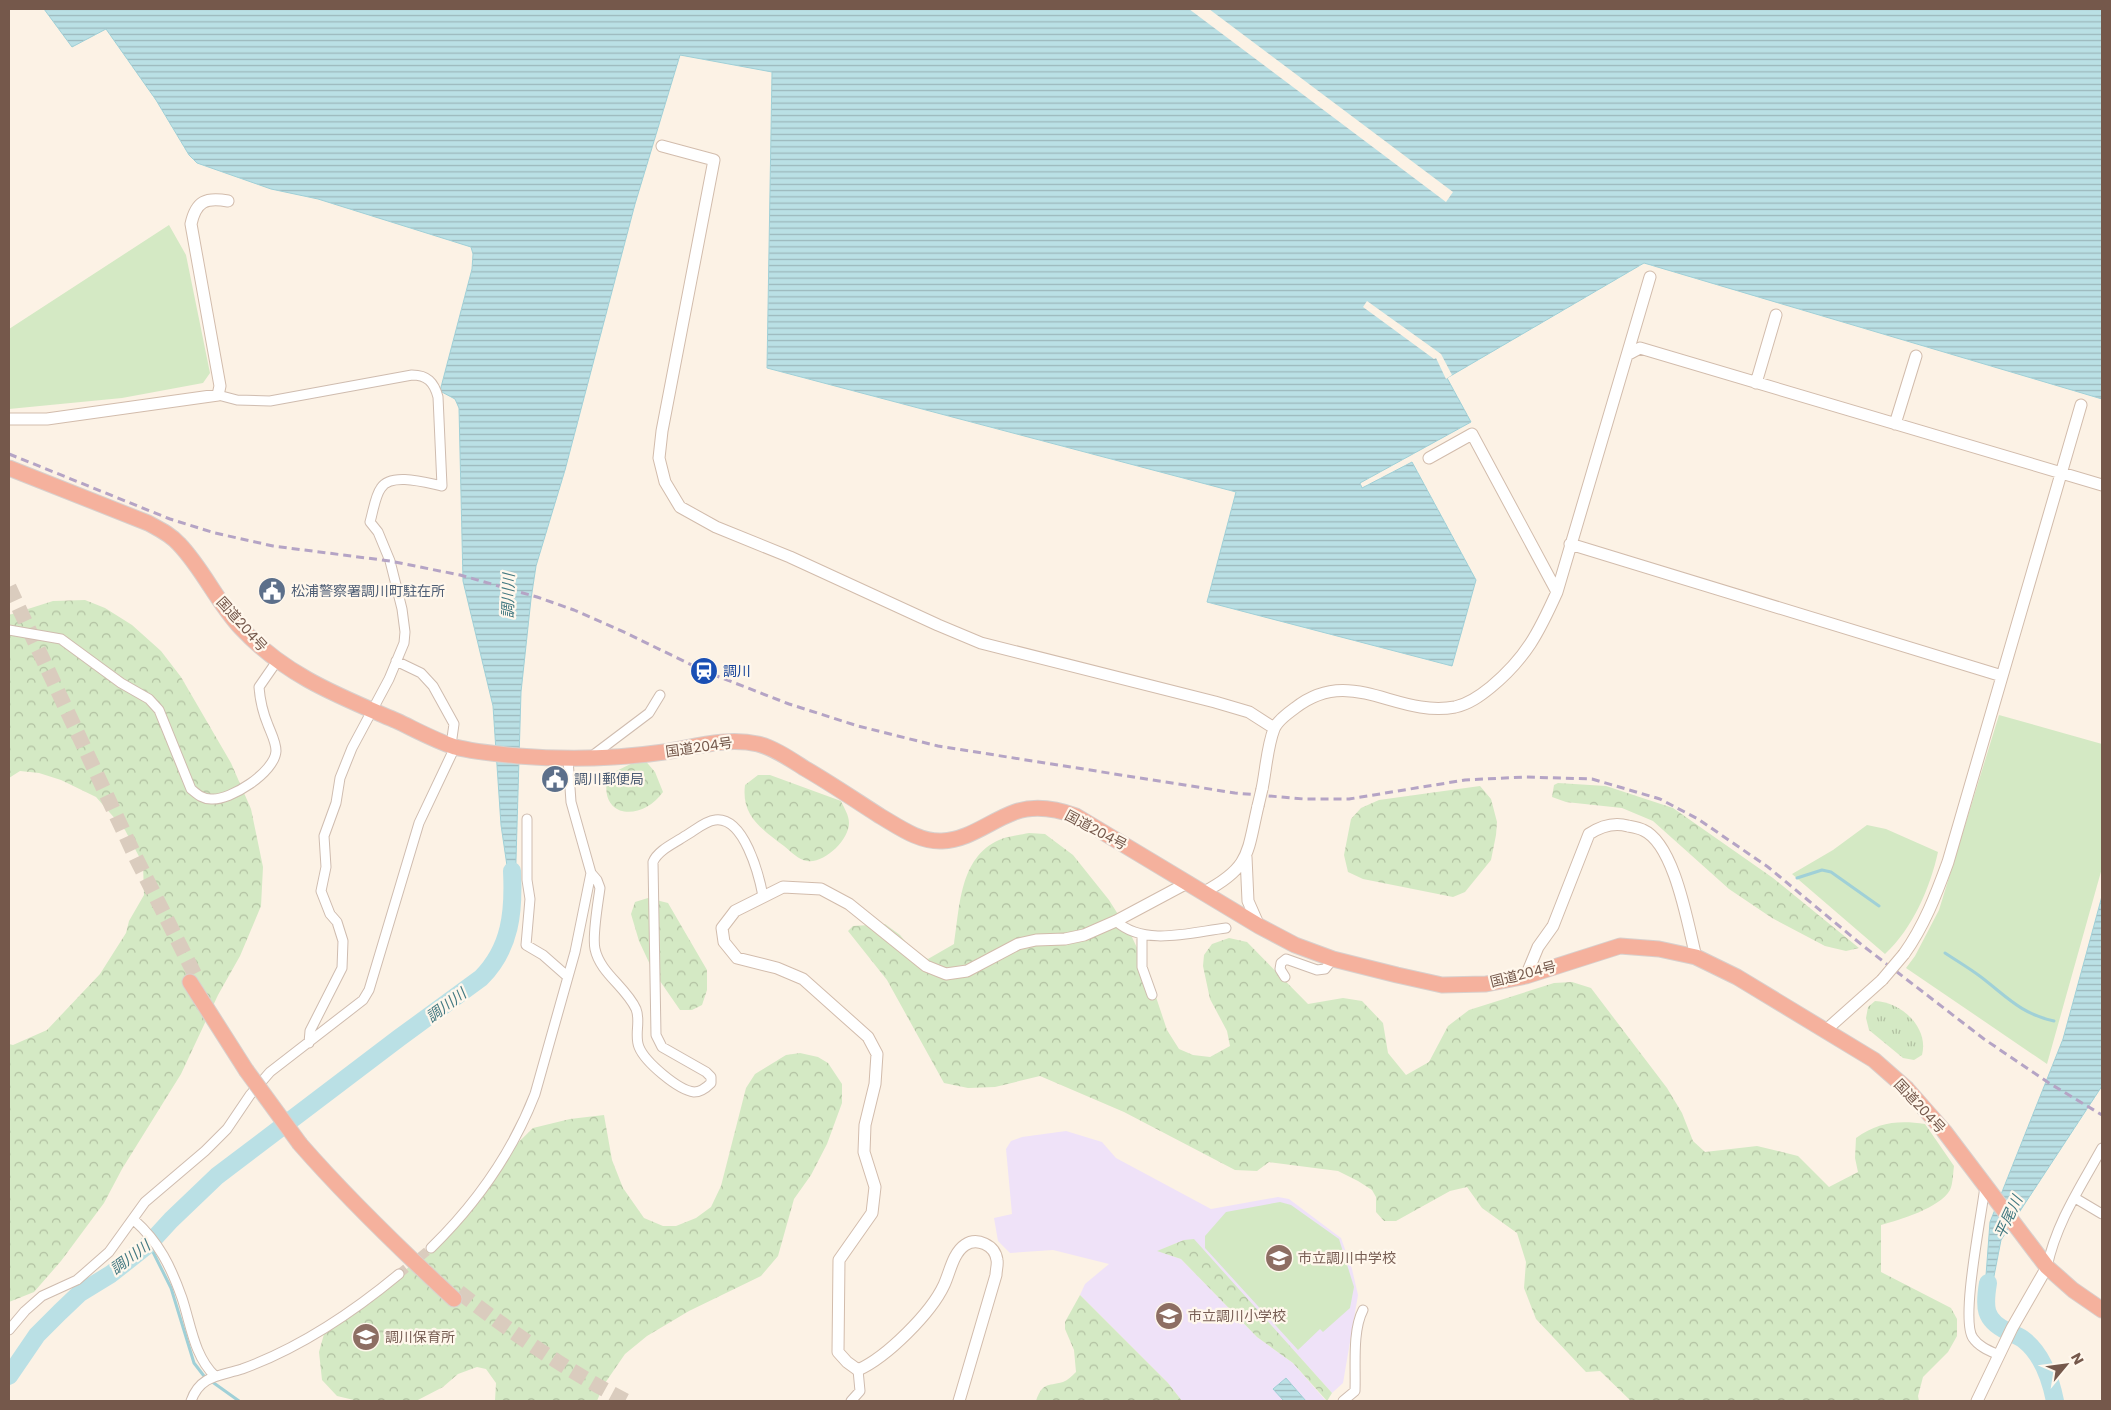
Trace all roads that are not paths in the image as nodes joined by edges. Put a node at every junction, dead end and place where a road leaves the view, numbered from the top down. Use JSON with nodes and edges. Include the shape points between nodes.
{"nodes":[{"id":1,"x":662,"y":146,"type":"dead end"},
{"id":2,"x":228,"y":201,"type":"dead end"},
{"id":3,"x":1650,"y":277,"type":"dead end"},
{"id":4,"x":1776,"y":314,"type":"dead end"},
{"id":5,"x":1627,"y":355,"type":"junction"},
{"id":6,"x":1916,"y":356,"type":"dead end"},
{"id":7,"x":1756,"y":382,"type":"junction"},
{"id":8,"x":218,"y":395,"type":"junction"},
{"id":9,"x":2081,"y":404,"type":"dead end"},
{"id":10,"x":9,"y":419,"type":"edge"},
{"id":11,"x":1895,"y":424,"type":"junction"},
{"id":12,"x":1429,"y":458,"type":"dead end"},
{"id":13,"x":9,"y":468,"type":"edge"},
{"id":14,"x":2061,"y":473,"type":"junction"},
{"id":15,"x":2102,"y":485,"type":"edge"},
{"id":16,"x":1570,"y":544,"type":"junction"},
{"id":17,"x":1557,"y":592,"type":"junction"},
{"id":18,"x":9,"y":630,"type":"edge"},
{"id":19,"x":277,"y":661,"type":"junction"},
{"id":20,"x":396,"y":661,"type":"junction"},
{"id":21,"x":2002,"y":676,"type":"junction"},
{"id":22,"x":660,"y":696,"type":"dead end"},
{"id":23,"x":371,"y":710,"type":"junction"},
{"id":24,"x":1274,"y":728,"type":"junction"},
{"id":25,"x":453,"y":746,"type":"junction"},
{"id":26,"x":568,"y":759,"type":"junction"},
{"id":27,"x":589,"y":759,"type":"junction"},
{"id":28,"x":527,"y":820,"type":"dead end"},
{"id":29,"x":1246,"y":857,"type":"junction"},
{"id":30,"x":591,"y":873,"type":"junction"},
{"id":31,"x":1189,"y":882,"type":"junction"},
{"id":32,"x":1204,"y":892,"type":"junction"},
{"id":33,"x":763,"y":896,"type":"junction"},
{"id":34,"x":1116,"y":921,"type":"junction"},
{"id":35,"x":1259,"y":926,"type":"junction"},
{"id":36,"x":1226,"y":928,"type":"dead end"},
{"id":37,"x":1142,"y":936,"type":"junction"},
{"id":38,"x":1696,"y":957,"type":"junction"},
{"id":39,"x":1333,"y":959,"type":"junction"},
{"id":40,"x":1526,"y":976,"type":"junction"},
{"id":41,"x":1285,"y":977,"type":"dead end"},
{"id":42,"x":568,"y":978,"type":"junction"},
{"id":43,"x":194,"y":981,"type":"tunnel mouth"},
{"id":44,"x":1152,"y":995,"type":"dead end"},
{"id":45,"x":1826,"y":1030,"type":"junction"},
{"id":46,"x":309,"y":1043,"type":"junction"},
{"id":47,"x":2102,"y":1148,"type":"edge"},
{"id":48,"x":1989,"y":1190,"type":"junction"},
{"id":49,"x":2074,"y":1198,"type":"junction"},
{"id":50,"x":2102,"y":1214,"type":"edge"},
{"id":51,"x":134,"y":1220,"type":"junction"},
{"id":52,"x":431,"y":1248,"type":"tunnel mouth"},
{"id":53,"x":2047,"y":1267,"type":"junction"},
{"id":54,"x":399,"y":1274,"type":"tunnel mouth"},
{"id":55,"x":456,"y":1295,"type":"tunnel mouth"},
{"id":56,"x":1363,"y":1310,"type":"dead end"},
{"id":57,"x":2102,"y":1310,"type":"edge"},
{"id":58,"x":9,"y":1330,"type":"edge"},
{"id":59,"x":2001,"y":1351,"type":"junction"},
{"id":60,"x":858,"y":1370,"type":"junction"},
{"id":61,"x":211,"y":1378,"type":"junction"},
{"id":62,"x":856,"y":1400,"type":"edge"},
{"id":63,"x":191,"y":1401,"type":"edge"},
{"id":64,"x":959,"y":1401,"type":"edge"},
{"id":65,"x":1343,"y":1401,"type":"edge"},
{"id":66,"x":1977,"y":1401,"type":"edge"}],
"edges":[{"from":1,"to":24,"type":"street","via":[[714,160],[659,458],[665,482],[680,507],[716,527],[981,643],[1241,709]]},
{"from":2,"to":8,"type":"street","via":[[214,198],[200,203],[193,212],[191,224],[220,386]]},
{"from":3,"to":5,"type":"street"},
{"from":4,"to":7,"type":"street"},
{"from":5,"to":7,"type":"street","via":[[1640,348]]},
{"from":5,"to":16,"type":"street"},
{"from":6,"to":11,"type":"street"},
{"from":7,"to":11,"type":"street"},
{"from":8,"to":10,"type":"street","via":[[47,420]]},
{"from":8,"to":20,"type":"street","via":[[237,400],[270,401],[412,375],[422,375],[430,380],[438,397],[442,486],[402,479],[390,481],[381,487],[370,522],[384,544],[402,609],[404,643]]},
{"from":9,"to":14,"type":"street"},
{"from":11,"to":14,"type":"street"},
{"from":12,"to":17,"type":"street","via":[[1472,434]]},
{"from":13,"to":19,"type":"highway","name":"国道204号","via":[[168,534],[190,557],[220,603],[260,648]]},
{"from":14,"to":15,"type":"street"},
{"from":14,"to":21,"type":"street"},
{"from":16,"to":17,"type":"street"},
{"from":16,"to":21,"type":"street"},
{"from":17,"to":24,"type":"street","via":[[1529,649],[1506,675],[1476,699],[1434,709],[1344,689],[1328,690],[1308,698],[1287,713]]},
{"from":18,"to":19,"type":"street","via":[[61,639],[121,683],[149,699],[164,720],[191,789],[200,797],[211,799],[252,783],[272,763],[276,752],[274,740],[259,687]]},
{"from":19,"to":23,"type":"highway","name":"国道204号","via":[[308,681]]},
{"from":20,"to":23,"type":"street"},
{"from":20,"to":25,"type":"street","via":[[421,673],[434,686],[454,724]]},
{"from":21,"to":45,"type":"street","bridge":true,"via":[[1932,906],[1916,938],[1882,980]]},
{"from":22,"to":27,"type":"street","via":[[649,713]]},
{"from":23,"to":25,"type":"highway","name":"国道204号"},
{"from":23,"to":46,"type":"street","via":[[340,778],[336,803],[324,836],[326,867],[321,891],[343,941],[342,968],[310,1031]]},
{"from":24,"to":29,"type":"street","bridge":true},
{"from":25,"to":26,"type":"highway","name":"国道204号","via":[[490,754]]},
{"from":25,"to":46,"type":"street","via":[[419,824],[369,990],[358,1006]]},
{"from":26,"to":27,"type":"highway","name":"国道204号"},
{"from":26,"to":30,"type":"street","via":[[571,802]]},
{"from":27,"to":31,"type":"highway","name":"国道204号","via":[[665,752],[716,742],[760,744],[782,754],[921,839],[942,841],[964,837],[1015,812],[1057,809],[1076,816]]},
{"from":28,"to":42,"type":"street","via":[[530,899],[526,945],[543,955]]},
{"from":29,"to":32,"type":"street","via":[[1233,874]]},
{"from":29,"to":35,"type":"street","via":[[1248,901]]},
{"from":30,"to":33,"type":"street","via":[[600,888],[594,947],[597,958],[637,1010],[638,1044],[642,1054],[683,1088],[696,1092],[706,1089],[711,1077],[662,1047],[656,1035],[653,862],[659,854],[703,825],[725,820],[748,847]]},
{"from":30,"to":42,"type":"street"},
{"from":31,"to":32,"type":"highway","name":"国道204号"},
{"from":31,"to":34,"type":"street"},
{"from":32,"to":35,"type":"highway","name":"国道204号"},
{"from":33,"to":34,"type":"street","via":[[783,887],[821,889],[849,904],[926,966],[946,974],[967,972],[1018,944],[1084,935]]},
{"from":33,"to":60,"type":"street","via":[[735,911],[722,928],[724,942],[737,958],[777,968],[803,979],[868,1037],[877,1054],[875,1084],[865,1125],[864,1152],[875,1187],[872,1213],[839,1260],[838,1352]]},
{"from":34,"to":37,"type":"street","via":[[1123,928]]},
{"from":35,"to":39,"type":"highway","name":"国道204号","via":[[1295,946]]},
{"from":36,"to":37,"type":"street"},
{"from":37,"to":44,"type":"street","via":[[1142,967]]},
{"from":38,"to":40,"type":"highway","name":"国道204号","via":[[1659,949],[1620,946]]},
{"from":38,"to":40,"type":"street","via":[[1673,868],[1662,847],[1644,830],[1623,825],[1601,826],[1589,834],[1553,926],[1538,947]]},
{"from":38,"to":45,"type":"highway","name":"国道204号","via":[[1737,977]]},
{"from":39,"to":40,"type":"highway","name":"国道204号","via":[[1442,985],[1486,984]]},
{"from":39,"to":41,"type":"street","via":[[1324,969],[1317,970],[1286,959],[1280,970]]},
{"from":42,"to":52,"type":"street","via":[[527,1115],[484,1188]]},
{"from":43,"to":55,"type":"highway","bridge":true,"via":[[249,1068],[339,1188],[385,1235]]},
{"from":45,"to":48,"type":"highway","name":"国道204号","via":[[1874,1060],[1907,1089]]},
{"from":46,"to":51,"type":"street","via":[[270,1072],[227,1129],[205,1152],[145,1202]]},
{"from":47,"to":49,"type":"street"},
{"from":48,"to":53,"type":"highway","name":"国道204号"},
{"from":48,"to":59,"type":"street","via":[[1969,1302],[1968,1325],[1973,1338],[1983,1347]]},
{"from":49,"to":50,"type":"street"},
{"from":49,"to":53,"type":"street","via":[[2058,1227]]},
{"from":51,"to":58,"type":"street","via":[[109,1252],[77,1280],[42,1296]]},
{"from":51,"to":61,"type":"street","via":[[161,1250]]},
{"from":53,"to":57,"type":"highway","name":"国道204号"},
{"from":53,"to":59,"type":"street"},
{"from":54,"to":61,"type":"street","via":[[323,1330],[242,1369]]},
{"from":56,"to":65,"type":"street","via":[[1357,1330],[1355,1391]]},
{"from":59,"to":66,"type":"street"},
{"from":60,"to":62,"type":"street","via":[[860,1391]]},
{"from":60,"to":64,"type":"street","via":[[908,1332],[925,1314],[944,1286],[954,1258],[963,1246],[982,1242],[991,1247],[998,1259],[996,1275]]},
{"from":61,"to":63,"type":"street","via":[[194,1391]]}]}
